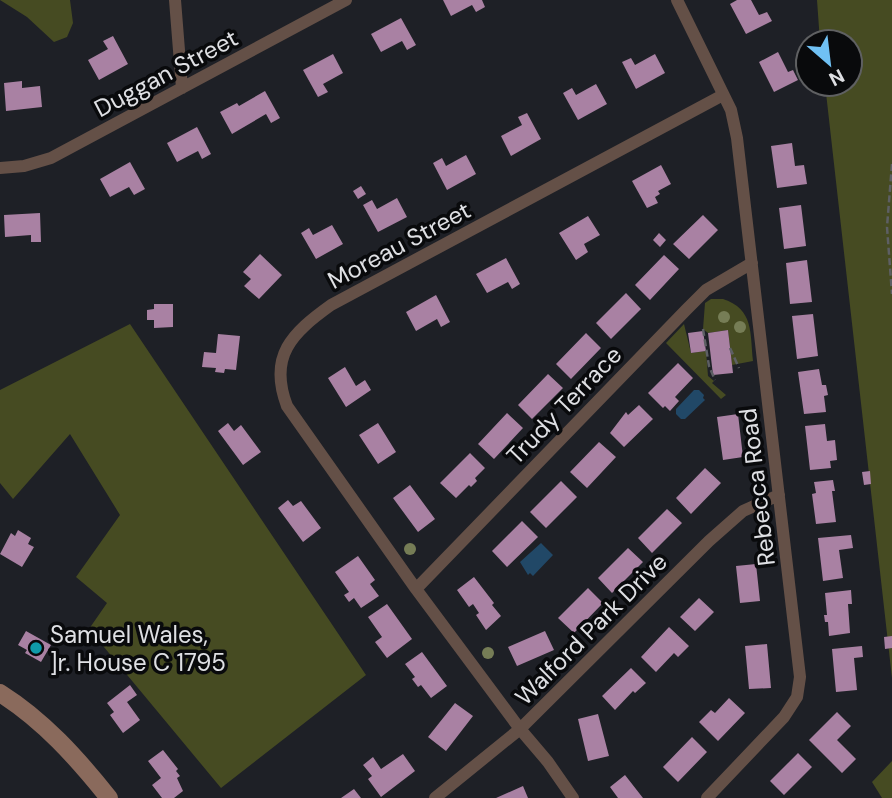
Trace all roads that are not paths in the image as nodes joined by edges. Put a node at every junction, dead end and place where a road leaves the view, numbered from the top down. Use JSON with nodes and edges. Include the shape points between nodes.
{"nodes":[{"id":1,"x":175,"y":0,"type":"edge"},
{"id":2,"x":346,"y":0,"type":"edge"},
{"id":3,"x":677,"y":0,"type":"edge"},
{"id":4,"x":182,"y":88,"type":"junction"},
{"id":5,"x":723,"y":95,"type":"junction"},
{"id":6,"x":0,"y":168,"type":"edge"},
{"id":7,"x":752,"y":263,"type":"junction"},
{"id":8,"x":779,"y":495,"type":"junction"},
{"id":9,"x":416,"y":589,"type":"junction"},
{"id":10,"x":0,"y":693,"type":"edge"},
{"id":11,"x":520,"y":729,"type":"junction"},
{"id":12,"x":108,"y":797,"type":"edge"},
{"id":13,"x":435,"y":798,"type":"edge"},
{"id":14,"x":573,"y":798,"type":"edge"},
{"id":15,"x":707,"y":798,"type":"edge"}],
"edges":[{"from":1,"to":4,"type":"street"},
{"from":2,"to":4,"type":"street","name":"Duggan Street"},
{"from":3,"to":5,"type":"street","name":"Rebecca Road"},
{"from":4,"to":6,"type":"street","name":"Duggan Street","via":[[51,158]]},
{"from":5,"to":7,"type":"street","name":"Rebecca Road","via":[[737,138]]},
{"from":5,"to":9,"type":"street","name":"Moreau Street","via":[[331,304],[296,335],[279,364],[280,388],[288,406]]},
{"from":7,"to":8,"type":"street","name":"Rebecca Road"},
{"from":7,"to":9,"type":"street","name":"Trudy Terrace","via":[[706,290],[681,314]]},
{"from":8,"to":11,"type":"street","name":"Walford Park Drive","via":[[743,511],[709,541]]},
{"from":8,"to":15,"type":"street","name":"Rebecca Road","via":[[797,697],[784,717]]},
{"from":9,"to":11,"type":"street"},
{"from":10,"to":12,"type":"main road","via":[[48,730]]},
{"from":11,"to":13,"type":"street","name":"Walford Park Drive"},
{"from":11,"to":14,"type":"street"}]}
